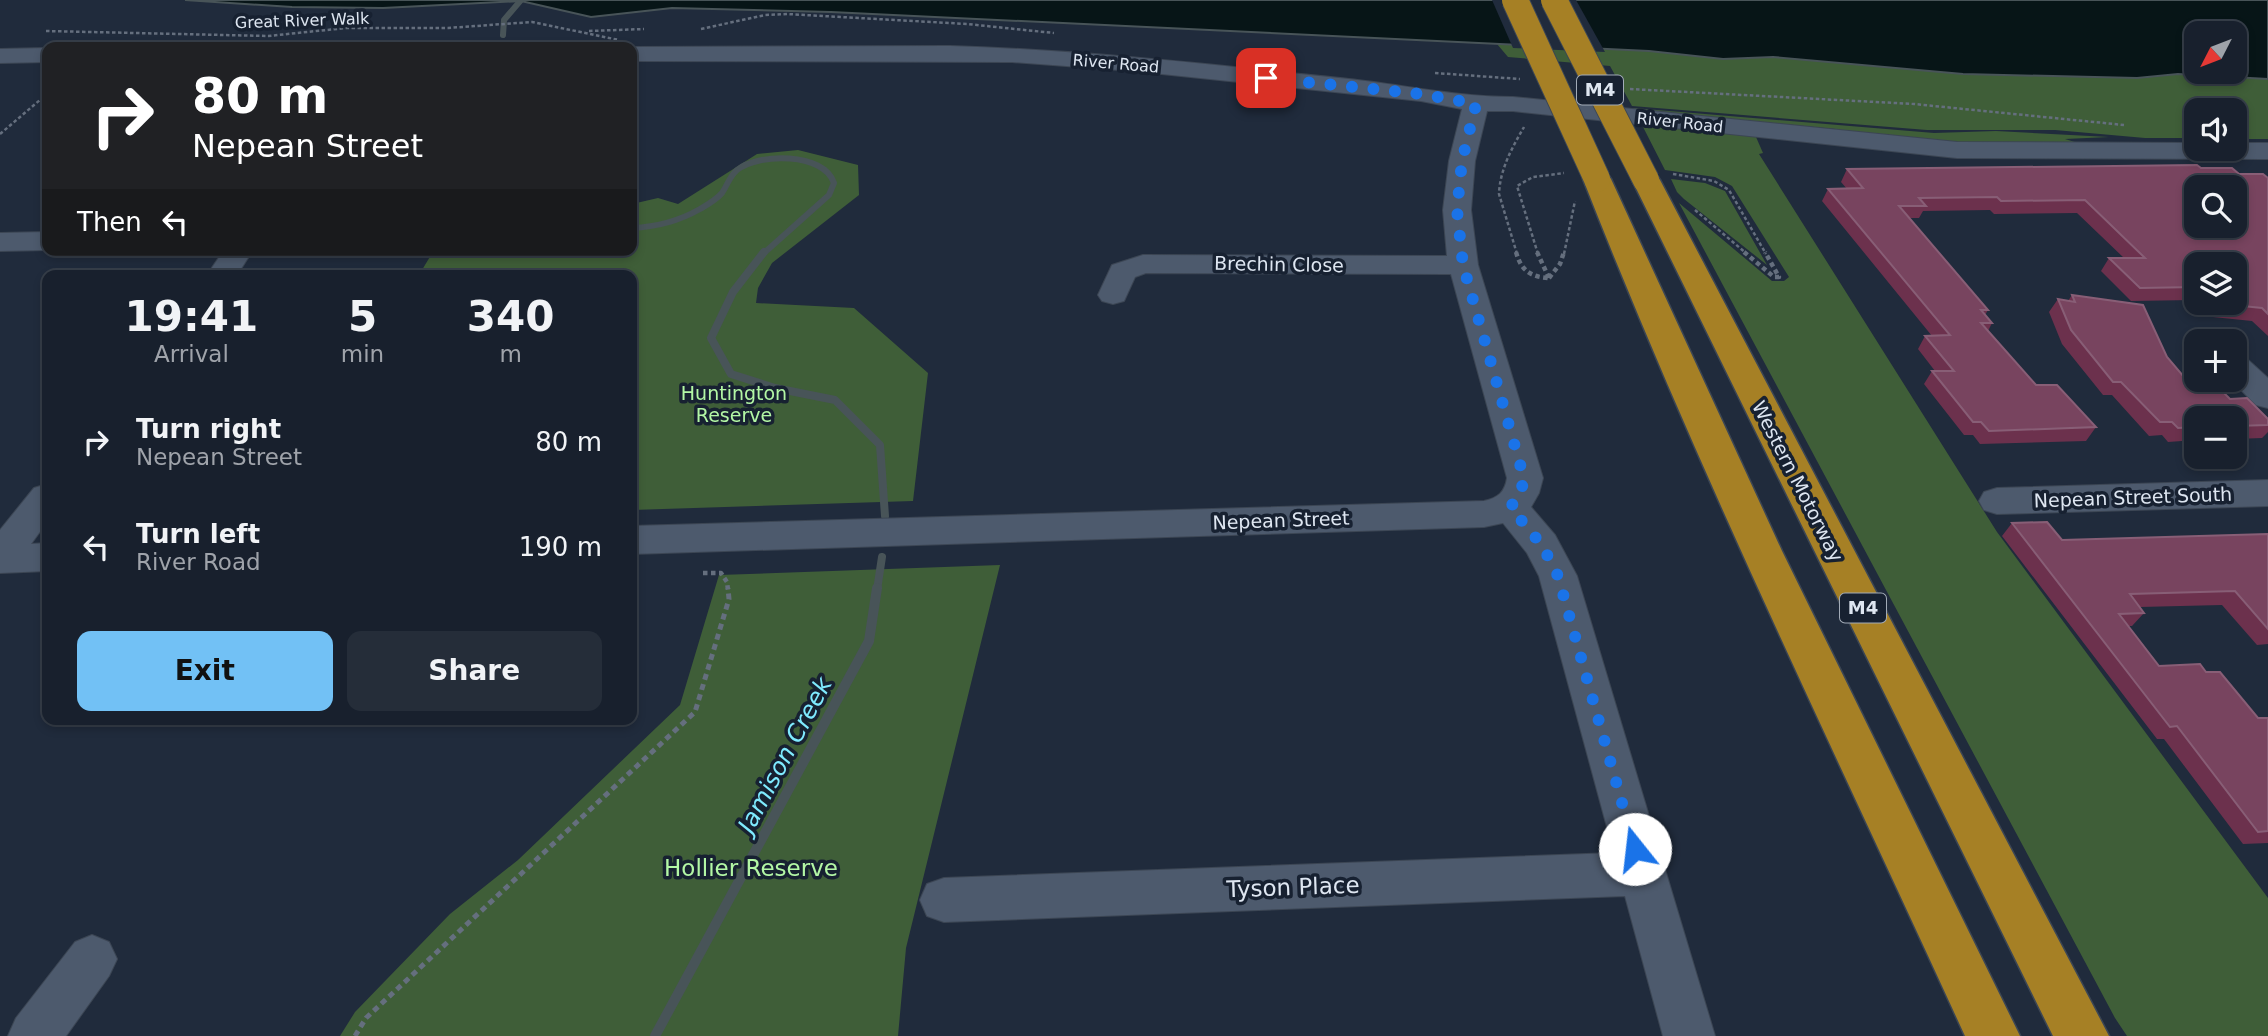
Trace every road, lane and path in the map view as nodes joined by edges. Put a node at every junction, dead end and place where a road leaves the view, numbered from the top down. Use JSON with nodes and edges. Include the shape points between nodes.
{"nodes":[{"id":1,"x":1515,"y":0,"type":"edge"},
{"id":2,"x":1554,"y":0,"type":"edge"},
{"id":3,"x":65,"y":42,"type":"edge"},
{"id":4,"x":608,"y":42,"type":"edge"},
{"id":5,"x":42,"y":45,"type":"edge"},
{"id":6,"x":637,"y":46,"type":"edge"},
{"id":7,"x":0,"y":56,"type":"edge"},
{"id":8,"x":1448,"y":73,"type":"dead end"},
{"id":9,"x":1531,"y":80,"type":"dead end"},
{"id":10,"x":1627,"y":88,"type":"dead end"},
{"id":11,"x":42,"y":98,"type":"edge"},
{"id":12,"x":1476,"y":104,"type":"junction"},
{"id":13,"x":1525,"y":124,"type":"dead end"},
{"id":14,"x":2133,"y":127,"type":"dead end"},
{"id":15,"x":0,"y":134,"type":"edge"},
{"id":16,"x":2268,"y":151,"type":"edge"},
{"id":17,"x":1655,"y":176,"type":"junction"},
{"id":18,"x":1582,"y":181,"type":"junction"},
{"id":19,"x":1685,"y":202,"type":"dead end"},
{"id":20,"x":42,"y":241,"type":"edge"},
{"id":21,"x":0,"y":242,"type":"edge"},
{"id":22,"x":1463,"y":265,"type":"junction"},
{"id":23,"x":1549,"y":278,"type":"junction"},
{"id":24,"x":1113,"y":295,"type":"dead end"},
{"id":25,"x":2247,"y":364,"type":"edge"},
{"id":26,"x":2268,"y":397,"type":"edge"},
{"id":27,"x":2268,"y":493,"type":"edge"},
{"id":28,"x":1996,"y":500,"type":"dead end"},
{"id":29,"x":42,"y":503,"type":"edge"},
{"id":30,"x":1510,"y":507,"type":"junction"},
{"id":31,"x":637,"y":540,"type":"edge"},
{"id":32,"x":42,"y":557,"type":"edge"},
{"id":33,"x":0,"y":558,"type":"edge"},
{"id":34,"x":703,"y":573,"type":"dead end"},
{"id":35,"x":1642,"y":874,"type":"junction"},
{"id":36,"x":944,"y":900,"type":"dead end"},
{"id":37,"x":92,"y":960,"type":"dead end"},
{"id":38,"x":34,"y":1036,"type":"edge"},
{"id":39,"x":355,"y":1036,"type":"edge"},
{"id":40,"x":1689,"y":1036,"type":"edge"},
{"id":41,"x":1993,"y":1036,"type":"edge"},
{"id":42,"x":2082,"y":1036,"type":"edge"}],
"edges":[{"from":1,"to":18,"type":"highway","number":"M4","bridge":true},
{"from":2,"to":17,"type":"highway","name":"Western Motorway","number":"M4","bridge":true},
{"from":3,"to":4,"type":"path","name":"Great River Walk","via":[[154,32],[268,36],[346,28],[531,22]]},
{"from":5,"to":7,"type":"street"},
{"from":6,"to":12,"type":"street","name":"River Road","via":[[1054,58],[1422,94]]},
{"from":8,"to":9,"type":"path"},
{"from":10,"to":14,"type":"path","via":[[1914,104]]},
{"from":11,"to":15,"type":"path"},
{"from":12,"to":16,"type":"street","name":"River Road","via":[[1513,104],[1957,150]]},
{"from":12,"to":22,"type":"street","via":[[1462,161],[1457,210]]},
{"from":13,"to":23,"type":"path","via":[[1509,156],[1499,194],[1520,265],[1534,276]]},
{"from":17,"to":19,"type":"path","via":[[1714,181],[1729,190],[1779,277]]},
{"from":17,"to":42,"type":"highway","name":"Western Motorway","number":"M4"},
{"from":18,"to":23,"type":"path","via":[[1561,264]]},
{"from":18,"to":23,"type":"path","via":[[1533,177],[1517,186]]},
{"from":18,"to":41,"type":"highway","number":"M4","via":[[1624,245],[1762,551]]},
{"from":20,"to":21,"type":"street"},
{"from":22,"to":24,"type":"street","name":"Brechin Close","via":[[1143,264],[1122,271]]},
{"from":22,"to":30,"type":"street","via":[[1524,478],[1520,496]]},
{"from":25,"to":26,"type":"street"},
{"from":27,"to":28,"type":"street","name":"Nepean Street South"},
{"from":29,"to":33,"type":"street"},
{"from":30,"to":31,"type":"street","name":"Nepean Street","via":[[1484,514]]},
{"from":30,"to":35,"type":"street","via":[[1542,545],[1558,576]]},
{"from":32,"to":33,"type":"street"},
{"from":34,"to":39,"type":"path","via":[[720,573],[727,582],[729,598],[695,712],[366,1018]]},
{"from":35,"to":36,"type":"street","name":"Tyson Place"},
{"from":35,"to":40,"type":"street"},
{"from":37,"to":38,"type":"street"}]}
